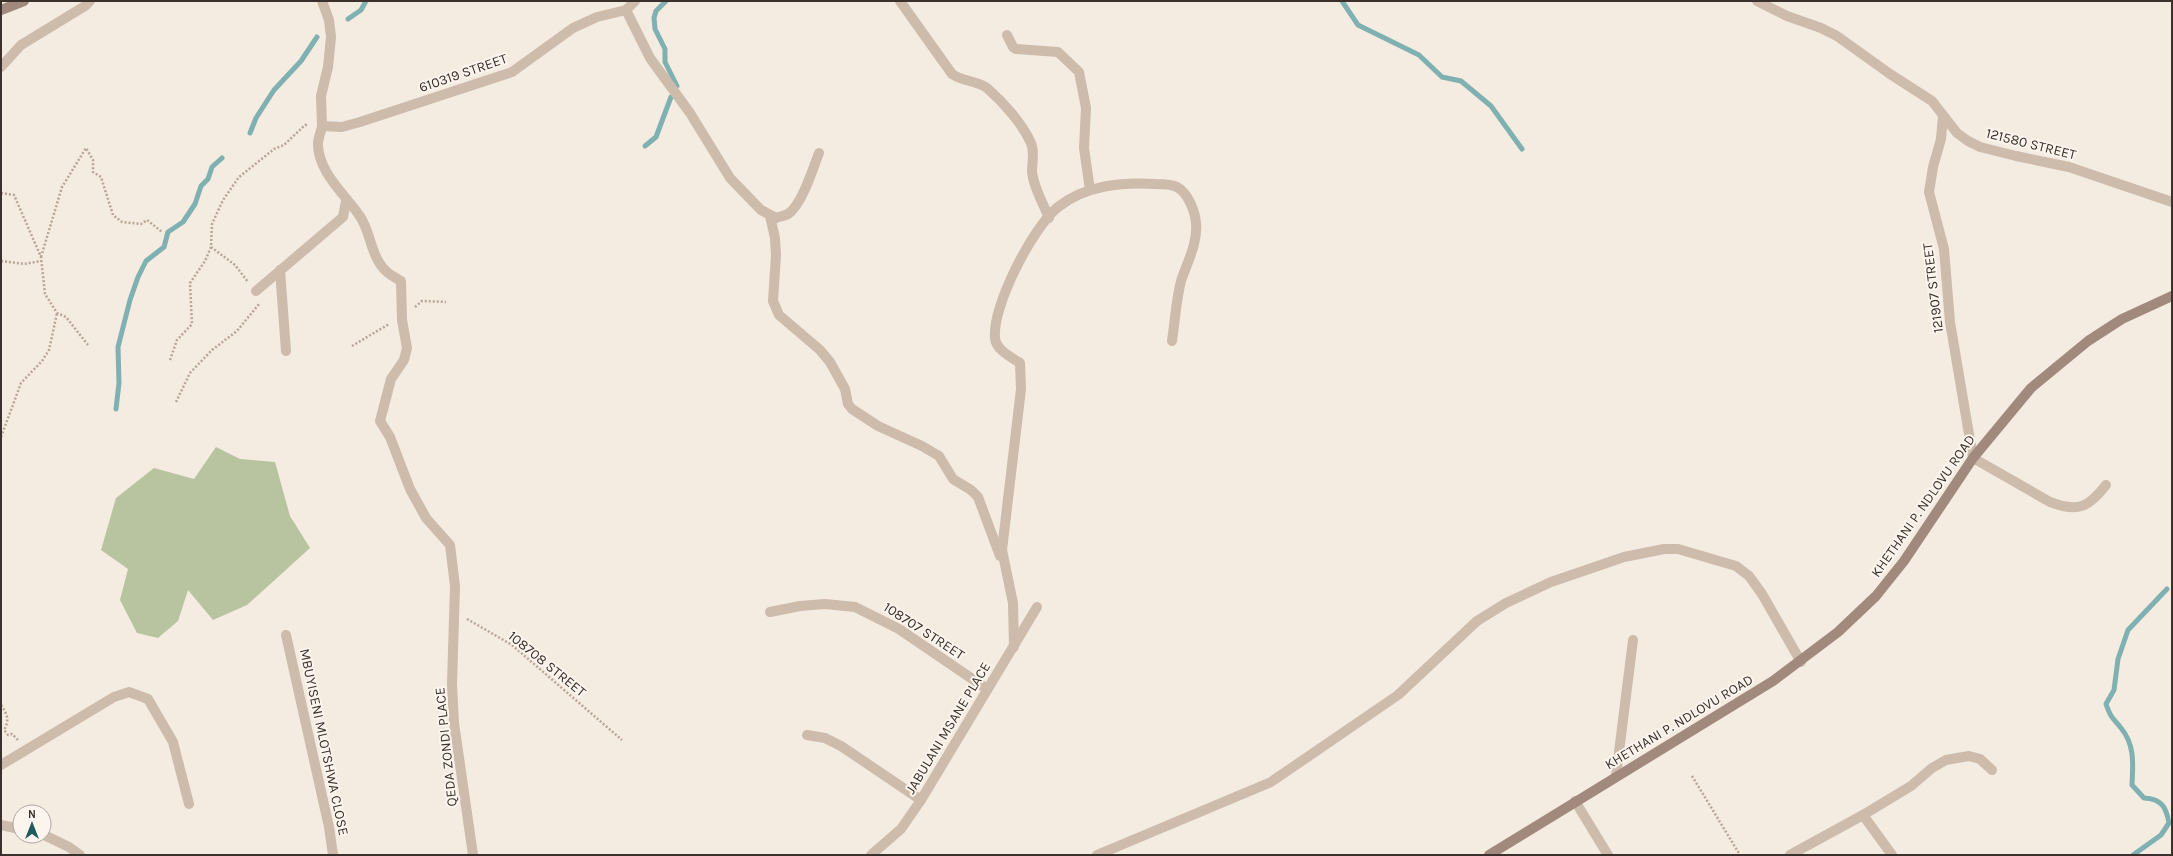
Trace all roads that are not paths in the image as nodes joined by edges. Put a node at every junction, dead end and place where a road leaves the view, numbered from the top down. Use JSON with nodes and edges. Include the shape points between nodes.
{"nodes":[{"id":1,"x":24,"y":1,"type":"edge"},
{"id":2,"x":90,"y":1,"type":"edge"},
{"id":3,"x":322,"y":1,"type":"edge"},
{"id":4,"x":635,"y":1,"type":"edge"},
{"id":5,"x":900,"y":1,"type":"edge"},
{"id":6,"x":1758,"y":1,"type":"edge"},
{"id":7,"x":1,"y":10,"type":"edge"},
{"id":8,"x":626,"y":10,"type":"junction"},
{"id":9,"x":1007,"y":35,"type":"dead end"},
{"id":10,"x":1,"y":67,"type":"edge"},
{"id":11,"x":1943,"y":116,"type":"junction"},
{"id":12,"x":322,"y":126,"type":"junction"},
{"id":13,"x":819,"y":153,"type":"dead end"},
{"id":14,"x":1090,"y":190,"type":"junction"},
{"id":15,"x":346,"y":201,"type":"junction"},
{"id":16,"x":2172,"y":202,"type":"edge"},
{"id":17,"x":770,"y":216,"type":"junction"},
{"id":18,"x":1049,"y":218,"type":"junction"},
{"id":19,"x":280,"y":270,"type":"junction"},
{"id":20,"x":256,"y":291,"type":"dead end"},
{"id":21,"x":2172,"y":296,"type":"edge"},
{"id":22,"x":1172,"y":341,"type":"dead end"},
{"id":23,"x":286,"y":351,"type":"dead end"},
{"id":24,"x":1973,"y":458,"type":"junction"},
{"id":25,"x":2106,"y":485,"type":"dead end"},
{"id":26,"x":1004,"y":565,"type":"junction"},
{"id":27,"x":1038,"y":607,"type":"dead end"},
{"id":28,"x":770,"y":612,"type":"dead end"},
{"id":29,"x":286,"y":635,"type":"dead end"},
{"id":30,"x":1633,"y":640,"type":"dead end"},
{"id":31,"x":1014,"y":647,"type":"junction"},
{"id":32,"x":1801,"y":662,"type":"junction"},
{"id":33,"x":988,"y":689,"type":"junction"},
{"id":34,"x":807,"y":734,"type":"dead end"},
{"id":35,"x":1,"y":765,"type":"edge"},
{"id":36,"x":1992,"y":770,"type":"dead end"},
{"id":37,"x":1616,"y":776,"type":"junction"},
{"id":38,"x":920,"y":800,"type":"junction"},
{"id":39,"x":1575,"y":801,"type":"junction"},
{"id":40,"x":189,"y":804,"type":"dead end"},
{"id":41,"x":1863,"y":815,"type":"junction"},
{"id":42,"x":1,"y":825,"type":"edge"},
{"id":43,"x":12,"y":827,"type":"edge"},
{"id":44,"x":52,"y":839,"type":"edge"},
{"id":45,"x":80,"y":855,"type":"edge"},
{"id":46,"x":334,"y":855,"type":"edge"},
{"id":47,"x":474,"y":855,"type":"edge"},
{"id":48,"x":871,"y":855,"type":"edge"},
{"id":49,"x":1096,"y":855,"type":"edge"},
{"id":50,"x":1489,"y":855,"type":"edge"},
{"id":51,"x":1608,"y":855,"type":"edge"},
{"id":52,"x":1790,"y":855,"type":"edge"},
{"id":53,"x":1892,"y":855,"type":"edge"}],
"edges":[{"from":1,"to":7,"type":"street"},
{"from":2,"to":10,"type":"street","via":[[21,45]]},
{"from":3,"to":12,"type":"street","via":[[329,20],[331,37],[330,59],[321,96]]},
{"from":4,"to":8,"type":"street"},
{"from":5,"to":18,"type":"street","via":[[952,74],[959,79],[982,84],[1017,120],[1034,153],[1032,171]]},
{"from":6,"to":11,"type":"street","name":"121580 STREET","via":[[1837,36],[1932,101]]},
{"from":8,"to":12,"type":"street","name":"610319 STREET","via":[[597,17],[573,28],[512,72],[360,122],[342,127]]},
{"from":8,"to":17,"type":"street","via":[[650,58],[690,113],[730,178],[749,199]]},
{"from":9,"to":14,"type":"street","via":[[1016,49],[1058,52],[1079,72],[1086,108],[1084,148]]},
{"from":11,"to":16,"type":"street","name":"121580 STREET","via":[[1968,141],[1980,147],[2069,167]]},
{"from":11,"to":24,"type":"street","name":"121907 STREET","via":[[1941,139],[1932,167],[1929,192],[1944,250],[1950,322]]},
{"from":12,"to":15,"type":"street","via":[[318,145],[321,158]]},
{"from":13,"to":17,"type":"street","via":[[793,210],[776,218]]},
{"from":14,"to":18,"type":"street","via":[[1058,207]]},
{"from":14,"to":22,"type":"street","via":[[1115,184],[1171,185],[1184,192],[1190,202],[1196,223],[1196,235],[1181,282]]},
{"from":15,"to":19,"type":"street","via":[[343,217]]},
{"from":15,"to":47,"type":"street","name":"QEDA ZONDI PLACE","via":[[361,219],[376,257],[385,271],[401,281],[402,320],[407,348],[404,360],[391,379],[380,421],[390,437],[399,466],[423,512],[450,545],[455,586],[454,723]]},
{"from":17,"to":26,"type":"street","via":[[776,238],[773,301],[779,315],[820,350],[830,362],[845,389],[848,404],[852,409],[878,426],[939,456],[953,479],[978,497]]},
{"from":18,"to":26,"type":"street","via":[[1018,261],[998,312],[995,339],[1003,352],[1020,363],[1021,389],[1003,535]]},
{"from":19,"to":20,"type":"street"},
{"from":19,"to":23,"type":"street"},
{"from":21,"to":24,"type":"street","name":"KHETHANI P. NDLOVU ROAD","via":[[2122,319],[2061,361],[2031,388]]},
{"from":24,"to":25,"type":"street","via":[[2063,507],[2083,507],[2094,500]]},
{"from":24,"to":32,"type":"street","name":"KHETHANI P. NDLOVU ROAD","via":[[1904,561],[1876,596]]},
{"from":26,"to":31,"type":"street","via":[[1013,603]]},
{"from":27,"to":31,"type":"street","name":"JABULANI MSANE PLACE"},
{"from":28,"to":33,"type":"street","name":"108707 STREET","via":[[826,604],[855,607],[899,629]]},
{"from":29,"to":46,"type":"street","name":"MBUYISENI MLOTSHWA CLOSE"},
{"from":30,"to":37,"type":"street"},
{"from":31,"to":33,"type":"street","name":"JABULANI MSANE PLACE"},
{"from":32,"to":37,"type":"street","name":"KHETHANI P. NDLOVU ROAD"},
{"from":32,"to":49,"type":"street","via":[[1758,588],[1749,576],[1736,566],[1678,549],[1664,549],[1624,557],[1551,582],[1477,620],[1398,695],[1271,782]]},
{"from":33,"to":38,"type":"street","name":"JABULANI MSANE PLACE"},
{"from":34,"to":38,"type":"street","via":[[826,738],[841,746]]},
{"from":35,"to":40,"type":"street","via":[[114,697],[129,692],[148,699],[173,742]]},
{"from":36,"to":41,"type":"street","via":[[1980,759],[1969,756],[1946,760],[1911,786]]},
{"from":37,"to":39,"type":"street","name":"KHETHANI P. NDLOVU ROAD"},
{"from":38,"to":48,"type":"street","name":"JABULANI MSANE PLACE","via":[[901,829]]},
{"from":39,"to":50,"type":"street","name":"KHETHANI P. NDLOVU ROAD"},
{"from":39,"to":51,"type":"street"},
{"from":41,"to":52,"type":"street"},
{"from":41,"to":53,"type":"street"},
{"from":42,"to":43,"type":"street"},
{"from":44,"to":45,"type":"street"}]}
